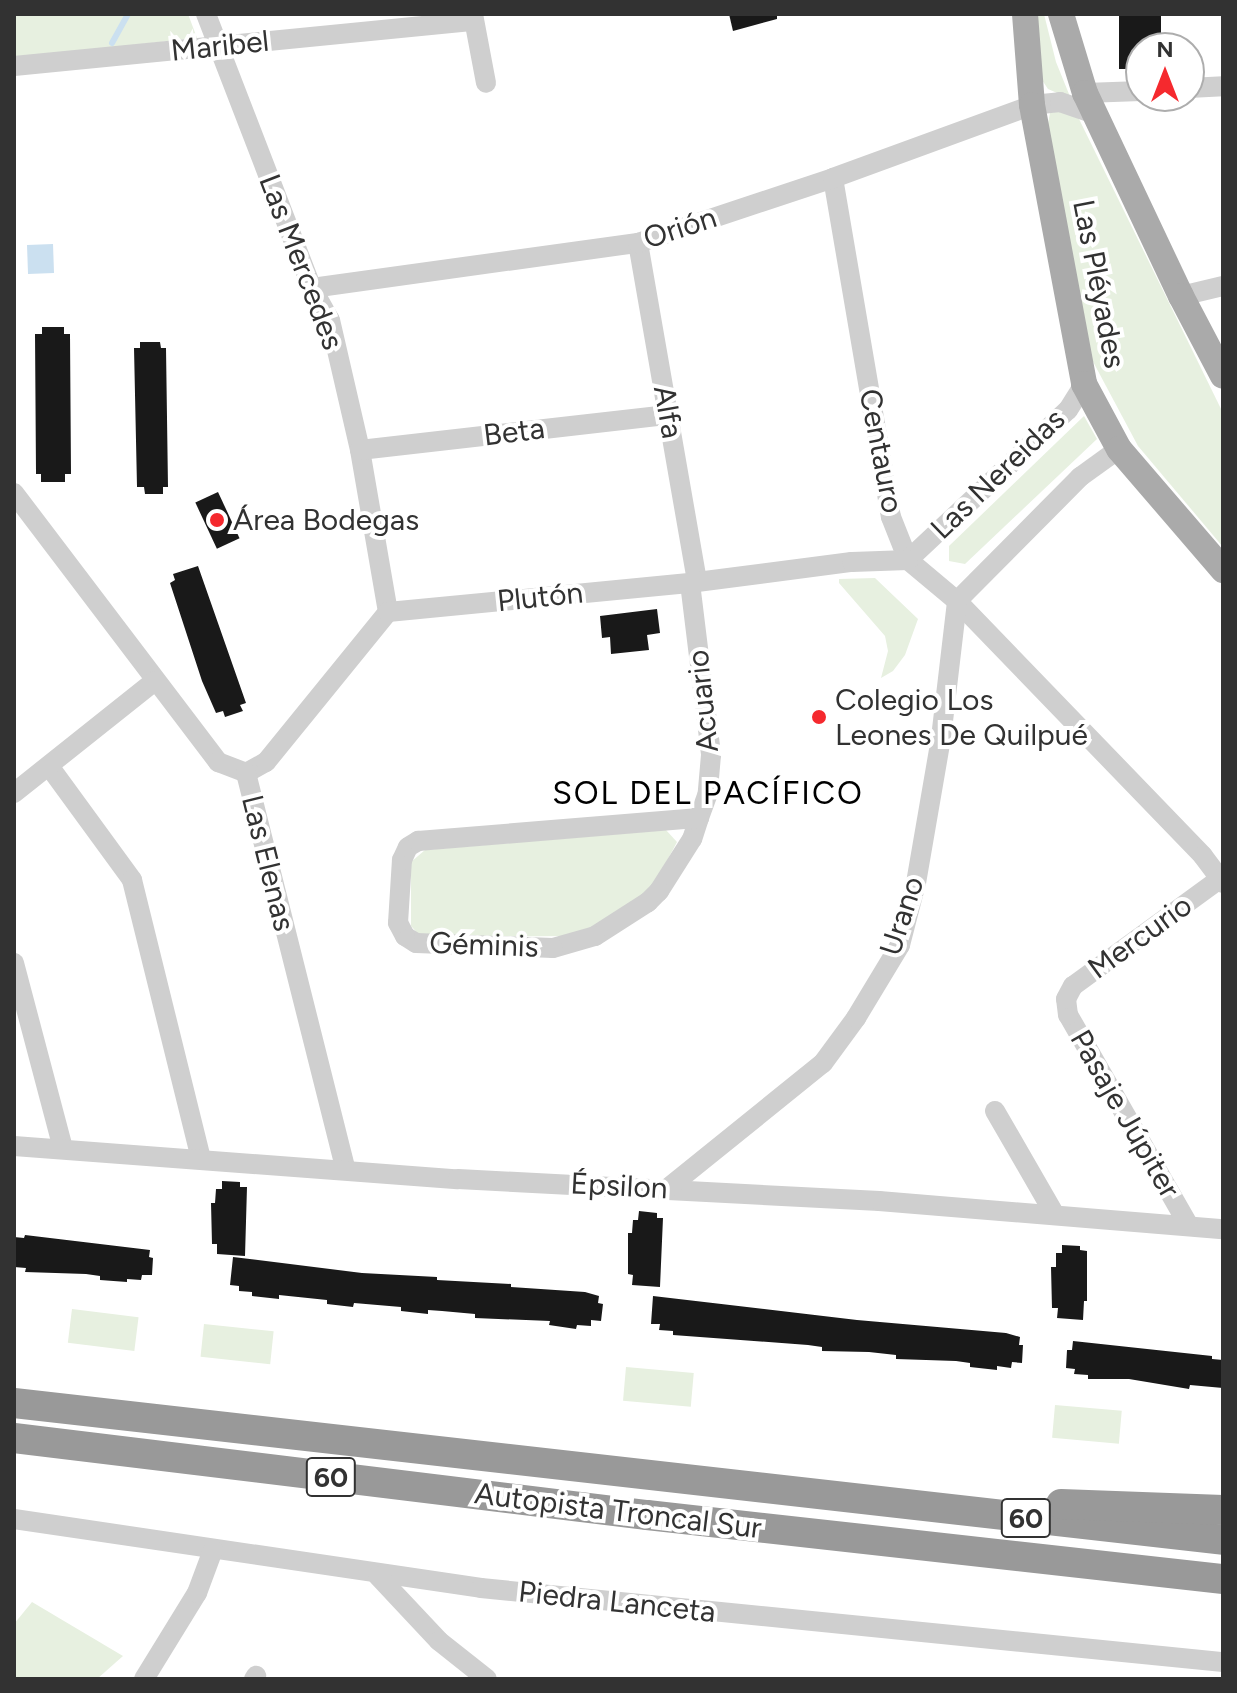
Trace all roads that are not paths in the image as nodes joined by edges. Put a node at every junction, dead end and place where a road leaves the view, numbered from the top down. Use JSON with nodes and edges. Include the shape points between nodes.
{"nodes":[{"id":1,"x":206,"y":14,"type":"edge"},
{"id":2,"x":1025,"y":14,"type":"edge"},
{"id":3,"x":1061,"y":14,"type":"edge"},
{"id":4,"x":474,"y":17,"type":"edge"},
{"id":5,"x":218,"y":46,"type":"junction"},
{"id":6,"x":14,"y":66,"type":"edge"},
{"id":7,"x":486,"y":83,"type":"dead end"},
{"id":8,"x":1125,"y":95,"type":"edge"},
{"id":9,"x":1090,"y":104,"type":"junction"},
{"id":10,"x":1032,"y":105,"type":"junction"},
{"id":11,"x":833,"y":178,"type":"junction"},
{"id":12,"x":638,"y":243,"type":"junction"},
{"id":13,"x":1223,"y":286,"type":"edge"},
{"id":14,"x":312,"y":288,"type":"junction"},
{"id":15,"x":1181,"y":296,"type":"junction"},
{"id":16,"x":1223,"y":376,"type":"edge"},
{"id":17,"x":1084,"y":384,"type":"junction"},
{"id":18,"x":668,"y":415,"type":"junction"},
{"id":19,"x":1119,"y":449,"type":"junction"},
{"id":20,"x":360,"y":450,"type":"junction"},
{"id":21,"x":14,"y":493,"type":"edge"},
{"id":22,"x":21,"y":516,"type":"edge"},
{"id":23,"x":908,"y":560,"type":"junction"},
{"id":24,"x":1219,"y":563,"type":"edge"},
{"id":25,"x":693,"y":582,"type":"junction"},
{"id":26,"x":957,"y":601,"type":"junction"},
{"id":27,"x":388,"y":612,"type":"junction"},
{"id":28,"x":155,"y":681,"type":"junction"},
{"id":29,"x":49,"y":766,"type":"junction"},
{"id":30,"x":246,"y":773,"type":"junction"},
{"id":31,"x":14,"y":793,"type":"edge"},
{"id":32,"x":699,"y":818,"type":"junction"},
{"id":33,"x":1222,"y":881,"type":"edge"},
{"id":34,"x":14,"y":963,"type":"edge"},
{"id":35,"x":1066,"y":999,"type":"joint"},
{"id":36,"x":995,"y":1111,"type":"dead end"},
{"id":37,"x":14,"y":1146,"type":"edge"},
{"id":38,"x":63,"y":1149,"type":"junction"},
{"id":39,"x":201,"y":1159,"type":"junction"},
{"id":40,"x":346,"y":1170,"type":"junction"},
{"id":41,"x":668,"y":1188,"type":"junction"},
{"id":42,"x":1055,"y":1215,"type":"junction"},
{"id":43,"x":1189,"y":1226,"type":"junction"},
{"id":44,"x":1223,"y":1229,"type":"edge"},
{"id":45,"x":14,"y":1403,"type":"edge"},
{"id":46,"x":14,"y":1438,"type":"edge"},
{"id":47,"x":829,"y":1495,"type":"junction"},
{"id":48,"x":1223,"y":1510,"type":"edge"},
{"id":49,"x":14,"y":1519,"type":"edge"},
{"id":50,"x":1223,"y":1540,"type":"edge"},
{"id":51,"x":213,"y":1550,"type":"junction"},
{"id":52,"x":378,"y":1576,"type":"junction"},
{"id":53,"x":1223,"y":1579,"type":"edge"},
{"id":54,"x":1223,"y":1662,"type":"edge"},
{"id":55,"x":144,"y":1679,"type":"edge"},
{"id":56,"x":487,"y":1679,"type":"edge"}],
"edges":[{"from":1,"to":5,"type":"street","name":"Las Mercedes"},
{"from":2,"to":10,"type":"main road","name":"Las Pléyades"},
{"from":3,"to":9,"type":"main road"},
{"from":4,"to":5,"type":"street","name":"Maribel"},
{"from":4,"to":7,"type":"street"},
{"from":5,"to":6,"type":"street","name":"Maribel"},
{"from":5,"to":14,"type":"street","name":"Las Mercedes"},
{"from":8,"to":9,"type":"street"},
{"from":9,"to":10,"type":"street"},
{"from":9,"to":15,"type":"main road"},
{"from":10,"to":11,"type":"street","name":"Orión"},
{"from":10,"to":17,"type":"main road","name":"Las Pléyades"},
{"from":11,"to":12,"type":"street","name":"Orión"},
{"from":11,"to":23,"type":"street","name":"Centauro","via":[[891,517]]},
{"from":12,"to":14,"type":"street","name":"Orión"},
{"from":12,"to":18,"type":"street","name":"Alfa"},
{"from":13,"to":15,"type":"street"},
{"from":14,"to":20,"type":"street","name":"Las Mercedes","via":[[330,320]]},
{"from":15,"to":16,"type":"main road"},
{"from":17,"to":19,"type":"main road","name":"Las Pléyades"},
{"from":17,"to":23,"type":"street","name":"Las Nereidas","via":[[1068,410]]},
{"from":18,"to":20,"type":"street","name":"Beta"},
{"from":18,"to":25,"type":"street","name":"Alfa"},
{"from":19,"to":24,"type":"main road","name":"Las Pléyades"},
{"from":19,"to":26,"type":"street","name":"Las Nereidas","via":[[1080,477]]},
{"from":20,"to":27,"type":"street","name":"Las Mercedes"},
{"from":21,"to":22,"type":"street","name":"Las Elenas"},
{"from":22,"to":28,"type":"street","name":"Las Elenas"},
{"from":23,"to":25,"type":"street","name":"Plutón"},
{"from":23,"to":26,"type":"street","name":"Centauro"},
{"from":25,"to":27,"type":"street","name":"Plutón"},
{"from":25,"to":32,"type":"street","name":"Acuario","via":[[711,755],[708,793]]},
{"from":26,"to":33,"type":"street","name":"Centauro"},
{"from":26,"to":41,"type":"street","name":"Urano","via":[[941,738],[900,945],[823,1063]]},
{"from":27,"to":30,"type":"street","via":[[266,762]]},
{"from":28,"to":29,"type":"street"},
{"from":28,"to":30,"type":"street","name":"Las Elenas","via":[[218,762]]},
{"from":29,"to":31,"type":"street"},
{"from":29,"to":39,"type":"street","via":[[132,880]]},
{"from":30,"to":40,"type":"street","name":"Las Elenas"},
{"from":32,"to":32,"type":"street","name":"Géminis","via":[[418,841],[402,860],[398,923],[416,943],[553,948],[581,942],[622,920],[659,891],[682,859]]},
{"from":33,"to":35,"type":"street","name":"Mercurio","via":[[1073,986]]},
{"from":34,"to":38,"type":"street"},
{"from":35,"to":43,"type":"street","name":"Pasaje Júpiter","via":[[1068,1015]]},
{"from":36,"to":42,"type":"street"},
{"from":37,"to":38,"type":"street","name":"Épsilon"},
{"from":38,"to":39,"type":"street","name":"Épsilon"},
{"from":39,"to":40,"type":"street","name":"Épsilon"},
{"from":40,"to":41,"type":"street","name":"Épsilon"},
{"from":41,"to":42,"type":"street","name":"Épsilon"},
{"from":42,"to":43,"type":"street","name":"Épsilon"},
{"from":43,"to":44,"type":"street","name":"Épsilon"},
{"from":45,"to":47,"type":"highway","name":"Autopista Troncal Sur","number":"60"},
{"from":46,"to":53,"type":"highway","name":"Autopista Troncal Sur","number":"60"},
{"from":47,"to":48,"type":"highway"},
{"from":47,"to":50,"type":"highway","name":"Autopista Troncal Sur","number":"60"},
{"from":49,"to":51,"type":"street","name":"Piedra Lanceta"},
{"from":51,"to":52,"type":"street","name":"Piedra Lanceta"},
{"from":51,"to":55,"type":"street","via":[[197,1593]]},
{"from":52,"to":54,"type":"street","name":"Piedra Lanceta"},
{"from":52,"to":56,"type":"street","via":[[439,1641]]}]}
